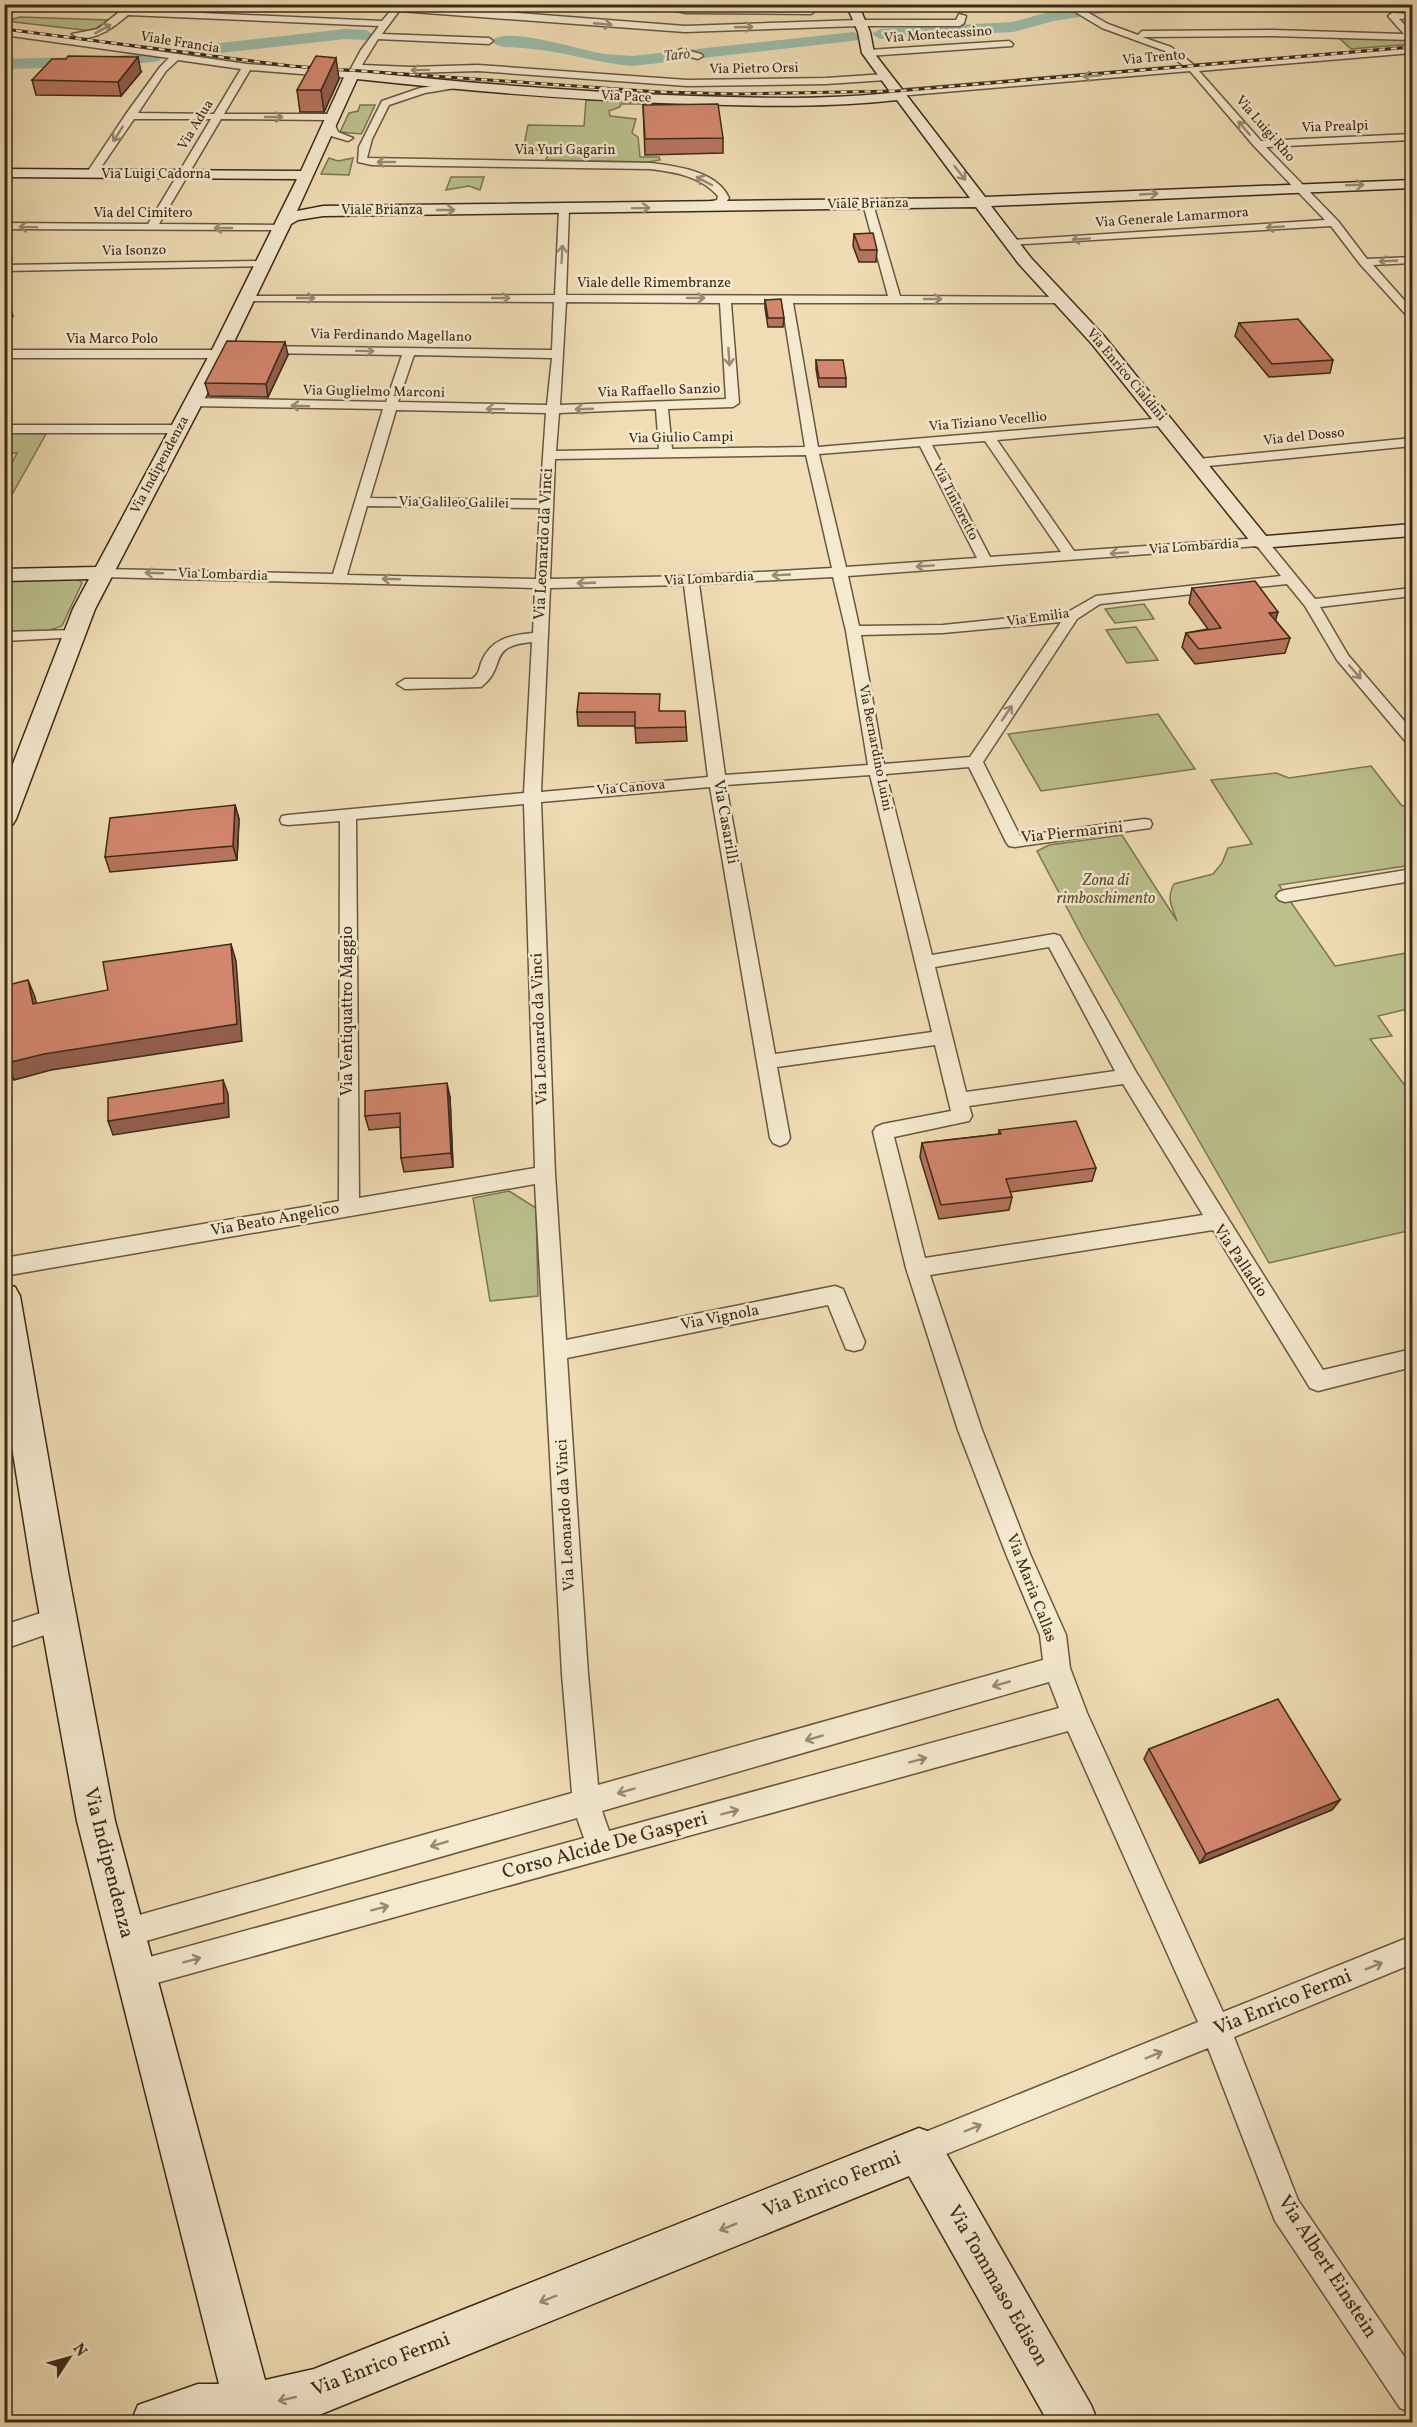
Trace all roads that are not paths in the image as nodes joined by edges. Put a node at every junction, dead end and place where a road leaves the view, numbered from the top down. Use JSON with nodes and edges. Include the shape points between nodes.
{"nodes":[{"id":1,"x":135,"y":4,"type":"edge"},
{"id":2,"x":373,"y":4,"type":"edge"},
{"id":3,"x":505,"y":4,"type":"edge"},
{"id":4,"x":647,"y":4,"type":"edge"},
{"id":5,"x":1066,"y":4,"type":"edge"},
{"id":6,"x":399,"y":6,"type":"edge"},
{"id":7,"x":686,"y":10,"type":"junction"},
{"id":8,"x":821,"y":11,"type":"dead end"},
{"id":9,"x":126,"y":12,"type":"junction"},
{"id":10,"x":853,"y":13,"type":"edge"},
{"id":11,"x":962,"y":16,"type":"dead end"},
{"id":12,"x":1413,"y":16,"type":"edge"},
{"id":13,"x":4,"y":24,"type":"edge"},
{"id":14,"x":386,"y":24,"type":"junction"},
{"id":15,"x":494,"y":28,"type":"junction"},
{"id":16,"x":686,"y":29,"type":"junction"},
{"id":17,"x":4,"y":32,"type":"edge"},
{"id":18,"x":375,"y":36,"type":"junction"},
{"id":19,"x":1413,"y":37,"type":"edge"},
{"id":20,"x":1146,"y":40,"type":"junction"},
{"id":21,"x":1009,"y":44,"type":"dead end"},
{"id":22,"x":1413,"y":50,"type":"edge"},
{"id":23,"x":682,"y":52,"type":"dead end"},
{"id":24,"x":868,"y":53,"type":"junction"},
{"id":25,"x":177,"y":56,"type":"junction"},
{"id":26,"x":698,"y":56,"type":"dead end"},
{"id":27,"x":247,"y":67,"type":"junction"},
{"id":28,"x":1192,"y":68,"type":"junction"},
{"id":29,"x":478,"y":69,"type":"junction"},
{"id":30,"x":354,"y":70,"type":"junction"},
{"id":31,"x":886,"y":77,"type":"junction"},
{"id":32,"x":452,"y":86,"type":"junction"},
{"id":33,"x":899,"y":94,"type":"junction"},
{"id":34,"x":129,"y":116,"type":"junction"},
{"id":35,"x":217,"y":117,"type":"junction"},
{"id":36,"x":332,"y":117,"type":"junction"},
{"id":37,"x":1413,"y":137,"type":"edge"},
{"id":38,"x":348,"y":138,"type":"junction"},
{"id":39,"x":364,"y":143,"type":"junction"},
{"id":40,"x":1258,"y":144,"type":"junction"},
{"id":41,"x":318,"y":147,"type":"junction"},
{"id":42,"x":4,"y":173,"type":"edge"},
{"id":43,"x":91,"y":174,"type":"junction"},
{"id":44,"x":183,"y":174,"type":"junction"},
{"id":45,"x":307,"y":175,"type":"junction"},
{"id":46,"x":1413,"y":184,"type":"edge"},
{"id":47,"x":1297,"y":187,"type":"junction"},
{"id":48,"x":723,"y":195,"type":"junction"},
{"id":49,"x":982,"y":202,"type":"junction"},
{"id":50,"x":868,"y":204,"type":"junction"},
{"id":51,"x":759,"y":205,"type":"junction"},
{"id":52,"x":696,"y":207,"type":"junction"},
{"id":53,"x":564,"y":209,"type":"junction"},
{"id":54,"x":286,"y":218,"type":"junction"},
{"id":55,"x":1334,"y":224,"type":"junction"},
{"id":56,"x":4,"y":226,"type":"edge"},
{"id":57,"x":151,"y":228,"type":"junction"},
{"id":58,"x":1012,"y":243,"type":"junction"},
{"id":59,"x":1413,"y":260,"type":"edge"},
{"id":60,"x":1364,"y":262,"type":"junction"},
{"id":61,"x":264,"y":264,"type":"junction"},
{"id":62,"x":10,"y":268,"type":"edge"},
{"id":63,"x":4,"y":284,"type":"edge"},
{"id":64,"x":247,"y":298,"type":"junction"},
{"id":65,"x":560,"y":298,"type":"junction"},
{"id":66,"x":725,"y":298,"type":"junction"},
{"id":67,"x":787,"y":299,"type":"junction"},
{"id":68,"x":895,"y":299,"type":"junction"},
{"id":69,"x":1061,"y":300,"type":"junction"},
{"id":70,"x":1413,"y":315,"type":"edge"},
{"id":71,"x":229,"y":350,"type":"junction"},
{"id":72,"x":409,"y":351,"type":"junction"},
{"id":73,"x":4,"y":354,"type":"edge"},
{"id":74,"x":558,"y":354,"type":"junction"},
{"id":75,"x":194,"y":402,"type":"junction"},
{"id":76,"x":662,"y":406,"type":"junction"},
{"id":77,"x":390,"y":408,"type":"junction"},
{"id":78,"x":554,"y":409,"type":"junction"},
{"id":79,"x":1166,"y":422,"type":"junction"},
{"id":80,"x":4,"y":429,"type":"edge"},
{"id":81,"x":180,"y":429,"type":"junction"},
{"id":82,"x":989,"y":437,"type":"junction"},
{"id":83,"x":924,"y":442,"type":"junction"},
{"id":84,"x":1413,"y":442,"type":"edge"},
{"id":85,"x":812,"y":451,"type":"junction"},
{"id":86,"x":666,"y":454,"type":"junction"},
{"id":87,"x":549,"y":455,"type":"junction"},
{"id":88,"x":1198,"y":463,"type":"junction"},
{"id":89,"x":362,"y":502,"type":"junction"},
{"id":90,"x":547,"y":504,"type":"junction"},
{"id":91,"x":1413,"y":530,"type":"edge"},
{"id":92,"x":1261,"y":542,"type":"junction"},
{"id":93,"x":1071,"y":556,"type":"junction"},
{"id":94,"x":986,"y":562,"type":"junction"},
{"id":95,"x":839,"y":572,"type":"junction"},
{"id":96,"x":103,"y":573,"type":"junction"},
{"id":97,"x":4,"y":575,"type":"edge"},
{"id":98,"x":339,"y":578,"type":"junction"},
{"id":99,"x":1290,"y":579,"type":"junction"},
{"id":100,"x":691,"y":580,"type":"junction"},
{"id":101,"x":542,"y":584,"type":"junction"},
{"id":102,"x":1413,"y":592,"type":"edge"},
{"id":103,"x":1311,"y":604,"type":"junction"},
{"id":104,"x":1072,"y":616,"type":"junction"},
{"id":105,"x":853,"y":631,"type":"junction"},
{"id":106,"x":74,"y":634,"type":"junction"},
{"id":107,"x":539,"y":637,"type":"junction"},
{"id":108,"x":4,"y":638,"type":"edge"},
{"id":109,"x":405,"y":684,"type":"dead end"},
{"id":110,"x":1413,"y":739,"type":"edge"},
{"id":111,"x":975,"y":762,"type":"junction"},
{"id":112,"x":878,"y":769,"type":"junction"},
{"id":113,"x":717,"y":781,"type":"junction"},
{"id":114,"x":532,"y":797,"type":"junction"},
{"id":115,"x":348,"y":814,"type":"junction"},
{"id":116,"x":4,"y":819,"type":"edge"},
{"id":117,"x":288,"y":820,"type":"dead end"},
{"id":118,"x":1144,"y":824,"type":"dead end"},
{"id":119,"x":1413,"y":875,"type":"edge"},
{"id":120,"x":1285,"y":896,"type":"dead end"},
{"id":121,"x":924,"y":963,"type":"junction"},
{"id":122,"x":942,"y":1037,"type":"junction"},
{"id":123,"x":766,"y":1062,"type":"junction"},
{"id":124,"x":1128,"y":1076,"type":"junction"},
{"id":125,"x":958,"y":1101,"type":"junction"},
{"id":126,"x":780,"y":1138,"type":"dead end"},
{"id":127,"x":545,"y":1174,"type":"junction"},
{"id":128,"x":349,"y":1207,"type":"junction"},
{"id":129,"x":1216,"y":1221,"type":"junction"},
{"id":130,"x":4,"y":1267,"type":"edge"},
{"id":131,"x":917,"y":1268,"type":"junction"},
{"id":132,"x":4,"y":1296,"type":"edge"},
{"id":133,"x":854,"y":1342,"type":"dead end"},
{"id":134,"x":9,"y":1349,"type":"edge"},
{"id":135,"x":556,"y":1351,"type":"junction"},
{"id":136,"x":1413,"y":1358,"type":"edge"},
{"id":137,"x":59,"y":1619,"type":"junction"},
{"id":138,"x":4,"y":1637,"type":"edge"},
{"id":139,"x":1058,"y":1668,"type":"junction"},
{"id":140,"x":1075,"y":1716,"type":"junction"},
{"id":141,"x":586,"y":1803,"type":"junction"},
{"id":142,"x":601,"y":1847,"type":"junction"},
{"id":143,"x":125,"y":1933,"type":"junction"},
{"id":144,"x":1413,"y":1950,"type":"edge"},
{"id":145,"x":135,"y":1975,"type":"junction"},
{"id":146,"x":1216,"y":2030,"type":"junction"},
{"id":147,"x":919,"y":2150,"type":"junction"},
{"id":148,"x":1413,"y":2396,"type":"edge"},
{"id":149,"x":250,"y":2415,"type":"edge"},
{"id":150,"x":155,"y":2422,"type":"edge"},
{"id":151,"x":1074,"y":2422,"type":"edge"}],
"edges":[{"from":1,"to":9,"type":"street"},
{"from":2,"to":6,"type":"street"},
{"from":3,"to":15,"type":"street"},
{"from":4,"to":7,"type":"street"},
{"from":5,"to":20,"type":"street","name":"Via Luigi Rho","via":[[1123,34]]},
{"from":6,"to":14,"type":"street"},
{"from":6,"to":15,"type":"street"},
{"from":7,"to":8,"type":"street"},
{"from":7,"to":16,"type":"street"},
{"from":13,"to":9,"type":"street","one_way":true,"via":[[90,35],[103,32]]},
{"from":9,"to":14,"type":"street","via":[[268,14]]},
{"from":10,"to":11,"type":"street","via":[[960,23]]},
{"from":16,"to":10,"type":"street","one_way":true},
{"from":10,"to":24,"type":"street","name":"Via Enrico Cialdini"},
{"from":12,"to":19,"type":"street","via":[[1392,16]]},
{"from":14,"to":18,"type":"street"},
{"from":15,"to":16,"type":"street","one_way":true},
{"from":15,"to":18,"type":"street"},
{"from":15,"to":29,"type":"street"},
{"from":17,"to":25,"type":"street","name":"Viale Francia"},
{"from":18,"to":30,"type":"street"},
{"from":19,"to":20,"type":"street","via":[[1272,33]]},
{"from":20,"to":28,"type":"street","name":"Via Luigi Rho","via":[[1174,52]]},
{"from":21,"to":24,"type":"street","name":"Via Montecassino"},
{"from":22,"to":28,"type":"street","name":"Via Trento"},
{"from":23,"to":26,"type":"street"},
{"from":24,"to":31,"type":"street","name":"Via Enrico Cialdini"},
{"from":25,"to":27,"type":"street","name":"Viale Francia"},
{"from":25,"to":34,"type":"street"},
{"from":27,"to":30,"type":"street","name":"Viale Francia"},
{"from":27,"to":35,"type":"street","name":"Via Adua"},
{"from":28,"to":33,"type":"street","name":"Via Trento","one_way":true},
{"from":40,"to":28,"type":"street","name":"Via Luigi Rho","one_way":true},
{"from":29,"to":30,"type":"street","name":"Via Pietro Orsi","one_way":true},
{"from":29,"to":31,"type":"street","name":"Via Pietro Orsi","via":[[745,86]]},
{"from":30,"to":32,"type":"street","name":"Via Pace"},
{"from":30,"to":36,"type":"street","name":"Via Indipendenza"},
{"from":31,"to":33,"type":"street","name":"Via Enrico Cialdini"},
{"from":32,"to":33,"type":"street","name":"Via Pace","via":[[721,101],[825,100]]},
{"from":32,"to":39,"type":"street","via":[[387,101]]},
{"from":33,"to":49,"type":"street","name":"Via Enrico Cialdini","one_way":true},
{"from":34,"to":35,"type":"street"},
{"from":34,"to":43,"type":"street","one_way":true},
{"from":35,"to":36,"type":"street","one_way":true},
{"from":35,"to":44,"type":"street","name":"Via Adua"},
{"from":36,"to":38,"type":"street","via":[[334,134]]},
{"from":36,"to":41,"type":"street","name":"Via Indipendenza"},
{"from":37,"to":40,"type":"street","name":"Via Prealpi"},
{"from":38,"to":39,"type":"street"},
{"from":38,"to":41,"type":"street"},
{"from":48,"to":39,"type":"street","name":"Via Yuri Gagarin","one_way":true,"via":[[704,180],[648,165],[364,161]]},
{"from":40,"to":47,"type":"street","name":"Via Luigi Rho"},
{"from":41,"to":45,"type":"street","name":"Via Indipendenza"},
{"from":42,"to":43,"type":"street","name":"Via Luigi Cadorna"},
{"from":43,"to":44,"type":"street","name":"Via Luigi Cadorna"},
{"from":44,"to":45,"type":"street","name":"Via Luigi Cadorna"},
{"from":44,"to":57,"type":"street","name":"Via Adua"},
{"from":45,"to":54,"type":"street","name":"Via Indipendenza"},
{"from":47,"to":46,"type":"street","name":"Viale Brianza","one_way":true},
{"from":49,"to":47,"type":"street","name":"Viale Brianza","one_way":true},
{"from":47,"to":55,"type":"street","name":"Via Luigi Rho"},
{"from":48,"to":51,"type":"street","name":"Via Yuri Gagarin","via":[[737,203]]},
{"from":48,"to":52,"type":"street","via":[[720,203]]},
{"from":49,"to":50,"type":"street","name":"Viale Brianza"},
{"from":49,"to":58,"type":"street","name":"Via Enrico Cialdini"},
{"from":50,"to":51,"type":"street","name":"Viale Brianza"},
{"from":50,"to":68,"type":"street"},
{"from":51,"to":52,"type":"street","name":"Viale Brianza"},
{"from":53,"to":52,"type":"street","name":"Viale Brianza","one_way":true},
{"from":54,"to":53,"type":"street","name":"Viale Brianza","one_way":true,"via":[[323,211]]},
{"from":65,"to":53,"type":"street","name":"Via Leonardo da Vinci","one_way":true},
{"from":54,"to":57,"type":"street","name":"Via del Cimitero","one_way":true},
{"from":54,"to":61,"type":"street","name":"Via Indipendenza"},
{"from":55,"to":58,"type":"street","name":"Via Generale Lamarmora","one_way":true},
{"from":55,"to":60,"type":"street","name":"Via Luigi Rho"},
{"from":57,"to":56,"type":"street","name":"Via del Cimitero","one_way":true},
{"from":58,"to":69,"type":"street","name":"Via Enrico Cialdini"},
{"from":59,"to":60,"type":"street","one_way":true},
{"from":60,"to":70,"type":"street","name":"Via Luigi Rho"},
{"from":61,"to":62,"type":"street","name":"Via Isonzo"},
{"from":61,"to":64,"type":"street","name":"Via Indipendenza"},
{"from":62,"to":63,"type":"street"},
{"from":64,"to":65,"type":"street","name":"Viale delle Rimembranze","one_way":true},
{"from":64,"to":71,"type":"street","name":"Via Indipendenza"},
{"from":65,"to":66,"type":"street","name":"Viale delle Rimembranze","one_way":true},
{"from":65,"to":74,"type":"street","name":"Via Leonardo da Vinci"},
{"from":66,"to":67,"type":"street","name":"Viale delle Rimembranze"},
{"from":66,"to":76,"type":"street","name":"Via Raffaello Sanzio","one_way":true,"via":[[733,403]]},
{"from":67,"to":68,"type":"street","name":"Viale delle Rimembranze"},
{"from":67,"to":85,"type":"street","name":"Via Bernardino Luini"},
{"from":68,"to":69,"type":"street","name":"Viale delle Rimembranze","one_way":true},
{"from":69,"to":79,"type":"street","name":"Via Enrico Cialdini"},
{"from":71,"to":72,"type":"street","name":"Via Ferdinando Magellano","one_way":true},
{"from":71,"to":73,"type":"street","name":"Via Marco Polo"},
{"from":71,"to":75,"type":"street","name":"Via Indipendenza"},
{"from":72,"to":74,"type":"street","name":"Via Ferdinando Magellano"},
{"from":72,"to":77,"type":"street"},
{"from":74,"to":78,"type":"street","name":"Via Leonardo da Vinci"},
{"from":77,"to":75,"type":"street","name":"Via Guglielmo Marconi","one_way":true},
{"from":75,"to":81,"type":"street","name":"Via Indipendenza"},
{"from":76,"to":78,"type":"street","name":"Via Raffaello Sanzio","one_way":true},
{"from":76,"to":86,"type":"street"},
{"from":78,"to":77,"type":"street","name":"Via Guglielmo Marconi","one_way":true},
{"from":77,"to":89,"type":"street"},
{"from":78,"to":87,"type":"street","name":"Via Leonardo da Vinci"},
{"from":79,"to":82,"type":"street","name":"Via Tiziano Vecellio"},
{"from":79,"to":88,"type":"street","name":"Via Enrico Cialdini"},
{"from":80,"to":81,"type":"street"},
{"from":81,"to":96,"type":"street","name":"Via Indipendenza"},
{"from":82,"to":83,"type":"street","name":"Via Tiziano Vecellio"},
{"from":82,"to":93,"type":"street"},
{"from":83,"to":85,"type":"street","name":"Via Tiziano Vecellio"},
{"from":83,"to":94,"type":"street","name":"Via Tintoretto"},
{"from":84,"to":88,"type":"street","name":"Via del Dosso"},
{"from":85,"to":86,"type":"street","name":"Via Giulio Campi"},
{"from":85,"to":95,"type":"street","name":"Via Bernardino Luini"},
{"from":86,"to":87,"type":"street","name":"Via Giulio Campi"},
{"from":87,"to":90,"type":"street","name":"Via Leonardo da Vinci"},
{"from":88,"to":92,"type":"street","name":"Via Enrico Cialdini"},
{"from":89,"to":90,"type":"street","name":"Via Galileo Galilei"},
{"from":89,"to":98,"type":"street"},
{"from":90,"to":101,"type":"street","name":"Via Leonardo da Vinci"},
{"from":91,"to":92,"type":"street","name":"Via Lombardia"},
{"from":92,"to":93,"type":"street","name":"Via Lombardia","one_way":true},
{"from":92,"to":99,"type":"street","name":"Via Enrico Cialdini"},
{"from":93,"to":94,"type":"street","name":"Via Lombardia"},
{"from":94,"to":95,"type":"street","name":"Via Lombardia","one_way":true},
{"from":95,"to":100,"type":"street","name":"Via Lombardia","one_way":true},
{"from":95,"to":105,"type":"street","name":"Via Bernardino Luini"},
{"from":96,"to":97,"type":"street","name":"Via Lombardia"},
{"from":98,"to":96,"type":"street","name":"Via Lombardia","one_way":true},
{"from":96,"to":106,"type":"street","name":"Via Indipendenza"},
{"from":101,"to":98,"type":"street","name":"Via Lombardia","one_way":true},
{"from":99,"to":103,"type":"street","name":"Via Enrico Cialdini"},
{"from":99,"to":104,"type":"street","name":"Via Emilia","via":[[1096,600]]},
{"from":100,"to":101,"type":"street","name":"Via Lombardia","one_way":true},
{"from":100,"to":113,"type":"street","name":"Via Casarilli"},
{"from":101,"to":107,"type":"street","name":"Via Leonardo da Vinci"},
{"from":102,"to":103,"type":"street"},
{"from":103,"to":110,"type":"street","name":"Via Enrico Cialdini","one_way":true,"via":[[1342,657]]},
{"from":104,"to":105,"type":"street","name":"Via Emilia","via":[[943,629]]},
{"from":111,"to":104,"type":"street","one_way":true},
{"from":105,"to":112,"type":"street","name":"Via Bernardino Luini"},
{"from":106,"to":108,"type":"street"},
{"from":106,"to":116,"type":"street","name":"Via Indipendenza"},
{"from":107,"to":109,"type":"street","via":[[514,640],[494,649],[485,677],[476,684]]},
{"from":107,"to":114,"type":"street","name":"Via Leonardo da Vinci"},
{"from":111,"to":112,"type":"street","name":"Via Canova"},
{"from":111,"to":118,"type":"street","name":"Via Piermarini","via":[[1015,842]]},
{"from":112,"to":113,"type":"street","name":"Via Canova"},
{"from":112,"to":121,"type":"street","name":"Via Bernardino Luini"},
{"from":113,"to":114,"type":"street","name":"Via Canova"},
{"from":113,"to":123,"type":"street","name":"Via Casarilli"},
{"from":114,"to":115,"type":"street","name":"Via Canova"},
{"from":114,"to":127,"type":"street","name":"Via Leonardo da Vinci"},
{"from":115,"to":117,"type":"street","name":"Via Canova"},
{"from":115,"to":128,"type":"street","name":"Via Ventiquattro Maggio"},
{"from":119,"to":120,"type":"street"},
{"from":121,"to":122,"type":"street","name":"Via Bernardino Luini"},
{"from":121,"to":124,"type":"street","via":[[1054,940]]},
{"from":122,"to":123,"type":"street"},
{"from":122,"to":125,"type":"street","name":"Via Bernardino Luini"},
{"from":123,"to":126,"type":"street","name":"Via Casarilli"},
{"from":124,"to":125,"type":"street"},
{"from":124,"to":129,"type":"street"},
{"from":125,"to":131,"type":"street","name":"Via Maria Callas","via":[[962,1116],[883,1131]]},
{"from":127,"to":128,"type":"street","name":"Via Beato Angelico"},
{"from":127,"to":135,"type":"street","name":"Via Leonardo da Vinci"},
{"from":128,"to":130,"type":"street","name":"Via Beato Angelico"},
{"from":129,"to":131,"type":"street","name":"Via Palladio"},
{"from":129,"to":136,"type":"street","name":"Via Palladio","via":[[1318,1381]]},
{"from":131,"to":139,"type":"street","name":"Via Maria Callas","via":[[970,1430],[1053,1635]]},
{"from":132,"to":134,"type":"street","name":"Via Indipendenza"},
{"from":133,"to":135,"type":"street","name":"Via Vignola","via":[[835,1295]]},
{"from":134,"to":137,"type":"street","name":"Via Indipendenza"},
{"from":135,"to":141,"type":"street","name":"Via Leonardo da Vinci"},
{"from":137,"to":138,"type":"street"},
{"from":137,"to":143,"type":"street","name":"Via Indipendenza","via":[[90,1792]]},
{"from":139,"to":140,"type":"street","name":"Via Maria Callas"},
{"from":139,"to":141,"type":"street","one_way":true},
{"from":142,"to":140,"type":"street","name":"Corso Alcide De Gasperi","one_way":true},
{"from":140,"to":146,"type":"street","name":"Via Maria Callas"},
{"from":141,"to":142,"type":"street","name":"Via Leonardo da Vinci"},
{"from":141,"to":143,"type":"street","one_way":true},
{"from":145,"to":142,"type":"street","name":"Corso Alcide De Gasperi","one_way":true},
{"from":143,"to":145,"type":"street","name":"Via Indipendenza"},
{"from":146,"to":144,"type":"street","name":"Via Enrico Fermi","one_way":true},
{"from":145,"to":149,"type":"street","name":"Via Indipendenza"},
{"from":147,"to":146,"type":"street","name":"Via Enrico Fermi","one_way":true},
{"from":146,"to":148,"type":"street","name":"Via Albert Einstein","via":[[1286,2210]]},
{"from":147,"to":149,"type":"street","name":"Via Enrico Fermi","one_way":true,"via":[[314,2393]]},
{"from":147,"to":151,"type":"street","name":"Via Tommaso Edison"},
{"from":149,"to":150,"type":"street","name":"Via Enrico Fermi","via":[[198,2409]]}]}
